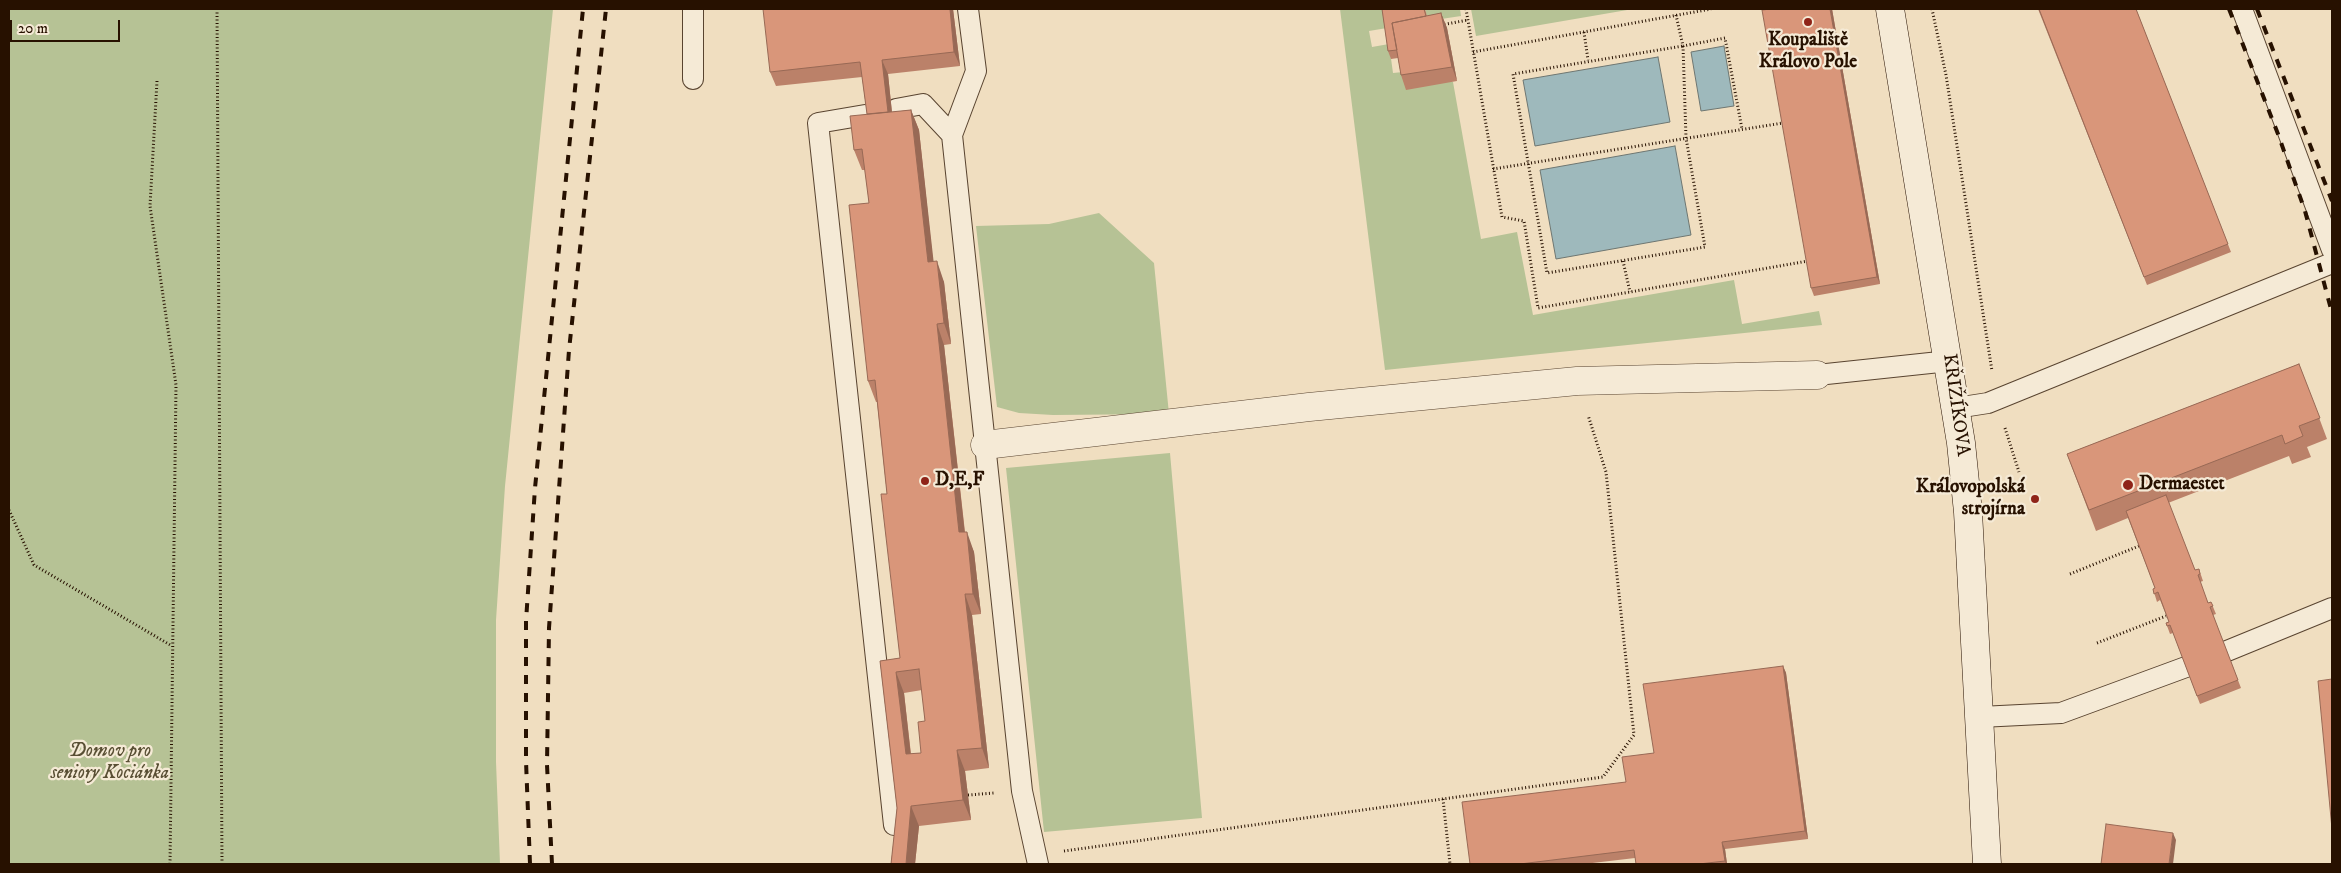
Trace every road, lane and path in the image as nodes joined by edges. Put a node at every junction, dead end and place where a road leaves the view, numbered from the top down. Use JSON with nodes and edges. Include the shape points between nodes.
{"nodes":[{"id":1,"x":217,"y":9,"type":"edge"},
{"id":2,"x":692,"y":9,"type":"edge"},
{"id":3,"x":968,"y":9,"type":"edge"},
{"id":4,"x":1466,"y":9,"type":"edge"},
{"id":5,"x":1712,"y":9,"type":"edge"},
{"id":6,"x":1890,"y":9,"type":"edge"},
{"id":7,"x":1932,"y":9,"type":"edge"},
{"id":8,"x":2242,"y":9,"type":"edge"},
{"id":9,"x":1676,"y":15,"type":"junction"},
{"id":10,"x":1468,"y":20,"type":"junction"},
{"id":11,"x":1439,"y":25,"type":"edge"},
{"id":12,"x":1584,"y":32,"type":"junction"},
{"id":13,"x":1683,"y":46,"type":"junction"},
{"id":14,"x":1473,"y":52,"type":"junction"},
{"id":15,"x":1588,"y":60,"type":"junction"},
{"id":16,"x":693,"y":79,"type":"dead end"},
{"id":17,"x":157,"y":81,"type":"dead end"},
{"id":18,"x":896,"y":109,"type":"edge"},
{"id":19,"x":865,"y":115,"type":"edge"},
{"id":20,"x":1783,"y":123,"type":"edge"},
{"id":21,"x":1742,"y":129,"type":"junction"},
{"id":22,"x":952,"y":134,"type":"junction"},
{"id":23,"x":1686,"y":138,"type":"junction"},
{"id":24,"x":1528,"y":163,"type":"junction"},
{"id":25,"x":1493,"y":169,"type":"junction"},
{"id":26,"x":2332,"y":250,"type":"edge"},
{"id":27,"x":1623,"y":261,"type":"junction"},
{"id":28,"x":1808,"y":261,"type":"edge"},
{"id":29,"x":2332,"y":263,"type":"edge"},
{"id":30,"x":1630,"y":292,"type":"junction"},
{"id":31,"x":1949,"y":361,"type":"junction"},
{"id":32,"x":1817,"y":375,"type":"joint"},
{"id":33,"x":1577,"y":381,"type":"junction"},
{"id":34,"x":1996,"y":400,"type":"junction"},
{"id":35,"x":1956,"y":408,"type":"junction"},
{"id":36,"x":985,"y":444,"type":"junction"},
{"id":37,"x":2019,"y":472,"type":"dead end"},
{"id":38,"x":9,"y":510,"type":"edge"},
{"id":39,"x":2138,"y":546,"type":"edge"},
{"id":40,"x":2070,"y":574,"type":"dead end"},
{"id":41,"x":2332,"y":608,"type":"edge"},
{"id":42,"x":2166,"y":616,"type":"edge"},
{"id":43,"x":2097,"y":643,"type":"dead end"},
{"id":44,"x":172,"y":646,"type":"junction"},
{"id":45,"x":2226,"y":651,"type":"edge"},
{"id":46,"x":2186,"y":667,"type":"edge"},
{"id":47,"x":1980,"y":716,"type":"junction"},
{"id":48,"x":1443,"y":799,"type":"junction"},
{"id":49,"x":894,"y":825,"type":"edge"},
{"id":50,"x":1037,"y":859,"type":"edge"},
{"id":51,"x":170,"y":864,"type":"edge"},
{"id":52,"x":222,"y":864,"type":"edge"},
{"id":53,"x":1450,"y":864,"type":"edge"},
{"id":54,"x":1986,"y":864,"type":"edge"}],
"edges":[{"from":1,"to":52,"type":"path"},
{"from":2,"to":16,"type":"lane"},
{"from":3,"to":22,"type":"lane","via":[[976,71]]},
{"from":4,"to":10,"type":"path"},
{"from":5,"to":9,"type":"path"},
{"from":6,"to":31,"type":"street","name":"KŘIŽÍKOVA"},
{"from":7,"to":34,"type":"path","via":[[1946,75]]},
{"from":8,"to":26,"type":"lane"},
{"from":9,"to":12,"type":"path"},
{"from":9,"to":13,"type":"path"},
{"from":10,"to":11,"type":"path"},
{"from":10,"to":14,"type":"path"},
{"from":12,"to":14,"type":"path"},
{"from":12,"to":15,"type":"path"},
{"from":13,"to":15,"type":"path"},
{"from":13,"to":21,"type":"path","via":[[1725,38]]},
{"from":13,"to":23,"type":"path"},
{"from":14,"to":25,"type":"path"},
{"from":15,"to":24,"type":"path","via":[[1513,74]]},
{"from":17,"to":44,"type":"path","via":[[150,206],[176,385]]},
{"from":18,"to":22,"type":"lane","via":[[923,104]]},
{"from":19,"to":49,"type":"lane","via":[[818,123]]},
{"from":20,"to":21,"type":"path"},
{"from":21,"to":23,"type":"path"},
{"from":22,"to":36,"type":"lane"},
{"from":23,"to":24,"type":"path"},
{"from":23,"to":27,"type":"path","via":[[1705,248]]},
{"from":24,"to":25,"type":"path"},
{"from":24,"to":27,"type":"path","via":[[1548,273]]},
{"from":25,"to":30,"type":"path","via":[[1502,217],[1524,221],[1538,308]]},
{"from":27,"to":30,"type":"path"},
{"from":28,"to":30,"type":"path"},
{"from":29,"to":34,"type":"lane"},
{"from":31,"to":32,"type":"lane"},
{"from":31,"to":35,"type":"street","name":"KŘIŽÍKOVA"},
{"from":32,"to":33,"type":"street"},
{"from":33,"to":36,"type":"street","via":[[1309,407]]},
{"from":33,"to":48,"type":"path","via":[[1606,472],[1634,735],[1603,777]]},
{"from":34,"to":35,"type":"lane"},
{"from":34,"to":37,"type":"path"},
{"from":35,"to":47,"type":"street","name":"KŘIŽÍKOVA","via":[[1967,504]]},
{"from":36,"to":50,"type":"lane","via":[[1022,791]]},
{"from":38,"to":44,"type":"path","via":[[34,565]]},
{"from":39,"to":40,"type":"path"},
{"from":41,"to":45,"type":"lane"},
{"from":42,"to":43,"type":"path"},
{"from":44,"to":51,"type":"path"},
{"from":46,"to":47,"type":"lane","via":[[2061,713]]},
{"from":47,"to":54,"type":"street","name":"KŘIŽÍKOVA"},
{"from":48,"to":50,"type":"path"},
{"from":48,"to":53,"type":"path"}]}
